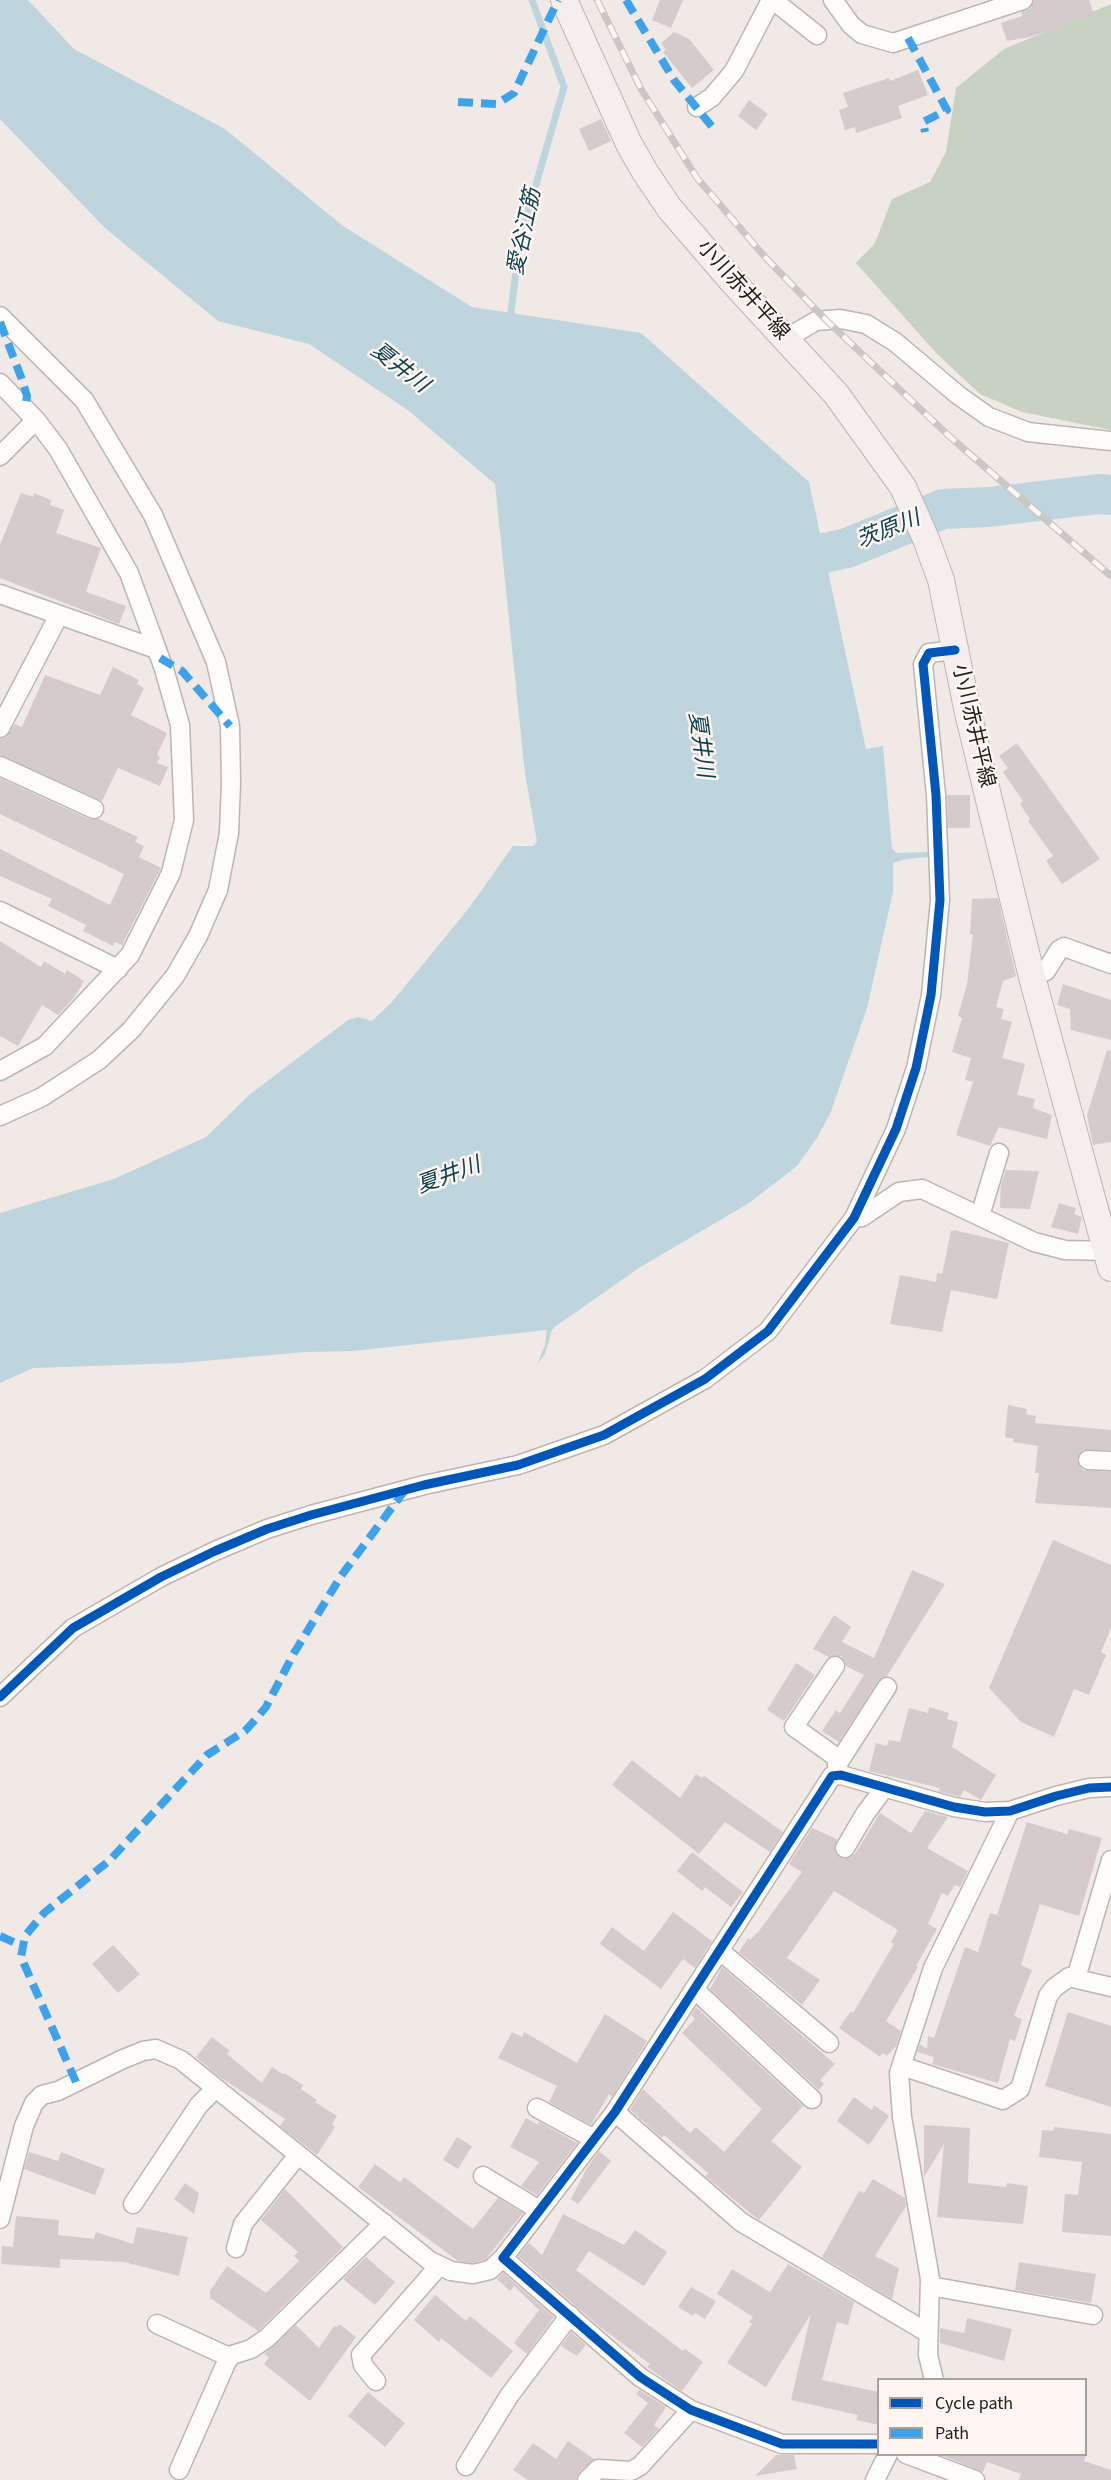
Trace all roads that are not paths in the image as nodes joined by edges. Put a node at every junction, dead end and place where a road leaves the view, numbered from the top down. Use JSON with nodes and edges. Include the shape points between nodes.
{"nodes":[{"id":1,"x":564,"y":0,"type":"edge"},
{"id":2,"x":772,"y":0,"type":"edge"},
{"id":3,"x":833,"y":0,"type":"edge"},
{"id":4,"x":1023,"y":0,"type":"edge"},
{"id":5,"x":817,"y":35,"type":"dead end"},
{"id":6,"x":697,"y":107,"type":"dead end"},
{"id":7,"x":0,"y":316,"type":"edge"},
{"id":8,"x":785,"y":339,"type":"junction"},
{"id":9,"x":0,"y":383,"type":"edge"},
{"id":10,"x":36,"y":420,"type":"junction"},
{"id":11,"x":1111,"y":441,"type":"edge"},
{"id":12,"x":0,"y":456,"type":"edge"},
{"id":13,"x":0,"y":594,"type":"edge"},
{"id":14,"x":59,"y":615,"type":"junction"},
{"id":15,"x":954,"y":640,"type":"junction"},
{"id":16,"x":156,"y":649,"type":"junction"},
{"id":17,"x":0,"y":728,"type":"edge"},
{"id":18,"x":0,"y":766,"type":"edge"},
{"id":19,"x":94,"y":809,"type":"dead end"},
{"id":20,"x":0,"y":911,"type":"edge"},
{"id":21,"x":1111,"y":964,"type":"edge"},
{"id":22,"x":118,"y":969,"type":"junction"},
{"id":23,"x":1032,"y":977,"type":"junction"},
{"id":24,"x":0,"y":1071,"type":"edge"},
{"id":25,"x":0,"y":1116,"type":"edge"},
{"id":26,"x":999,"y":1153,"type":"dead end"},
{"id":27,"x":980,"y":1216,"type":"junction"},
{"id":28,"x":1105,"y":1217,"type":"edge"},
{"id":29,"x":854,"y":1218,"type":"junction"},
{"id":30,"x":1109,"y":1259,"type":"edge"},
{"id":31,"x":1088,"y":1460,"type":"dead end"},
{"id":32,"x":1111,"y":1461,"type":"edge"},
{"id":33,"x":835,"y":1666,"type":"dead end"},
{"id":34,"x":887,"y":1687,"type":"dead end"},
{"id":35,"x":0,"y":1697,"type":"edge"},
{"id":36,"x":840,"y":1767,"type":"junction"},
{"id":37,"x":885,"y":1787,"type":"junction"},
{"id":38,"x":1111,"y":1787,"type":"edge"},
{"id":39,"x":1010,"y":1811,"type":"junction"},
{"id":40,"x":846,"y":1848,"type":"dead end"},
{"id":41,"x":1111,"y":1860,"type":"edge"},
{"id":42,"x":719,"y":1950,"type":"junction"},
{"id":43,"x":1076,"y":1978,"type":"junction"},
{"id":44,"x":1111,"y":1987,"type":"edge"},
{"id":45,"x":694,"y":1989,"type":"junction"},
{"id":46,"x":829,"y":2043,"type":"dead end"},
{"id":47,"x":902,"y":2066,"type":"junction"},
{"id":48,"x":216,"y":2088,"type":"junction"},
{"id":49,"x":812,"y":2099,"type":"dead end"},
{"id":50,"x":537,"y":2108,"type":"dead end"},
{"id":51,"x":615,"y":2112,"type":"junction"},
{"id":52,"x":594,"y":2139,"type":"junction"},
{"id":53,"x":298,"y":2155,"type":"junction"},
{"id":54,"x":483,"y":2176,"type":"dead end"},
{"id":55,"x":133,"y":2204,"type":"dead end"},
{"id":56,"x":539,"y":2210,"type":"junction"},
{"id":57,"x":0,"y":2219,"type":"edge"},
{"id":58,"x":384,"y":2223,"type":"junction"},
{"id":59,"x":236,"y":2248,"type":"dead end"},
{"id":60,"x":502,"y":2258,"type":"junction"},
{"id":61,"x":439,"y":2266,"type":"junction"},
{"id":62,"x":930,"y":2286,"type":"junction"},
{"id":63,"x":570,"y":2315,"type":"junction"},
{"id":64,"x":1093,"y":2315,"type":"dead end"},
{"id":65,"x":157,"y":2324,"type":"dead end"},
{"id":66,"x":928,"y":2332,"type":"junction"},
{"id":67,"x":229,"y":2357,"type":"junction"},
{"id":68,"x":934,"y":2378,"type":"edge"},
{"id":69,"x":376,"y":2381,"type":"dead end"},
{"id":70,"x":691,"y":2410,"type":"junction"},
{"id":71,"x":877,"y":2444,"type":"edge"},
{"id":72,"x":887,"y":2456,"type":"edge"},
{"id":73,"x":916,"y":2456,"type":"edge"},
{"id":74,"x":932,"y":2459,"type":"edge"},
{"id":75,"x":466,"y":2466,"type":"dead end"},
{"id":76,"x":179,"y":2470,"type":"dead end"},
{"id":77,"x":587,"y":2480,"type":"edge"},
{"id":78,"x":875,"y":2480,"type":"edge"},
{"id":79,"x":975,"y":2480,"type":"edge"}],
"edges":[{"from":1,"to":8,"type":"main road","name":"小川赤井平線","via":[[628,144],[645,172],[677,217]]},
{"from":2,"to":5,"type":"street"},
{"from":2,"to":6,"type":"street","via":[[734,71],[712,97]]},
{"from":3,"to":4,"type":"street","via":[[862,34],[892,43]]},
{"from":7,"to":25,"type":"street","via":[[84,400],[153,515],[216,662],[230,726],[231,783],[229,833],[218,891],[175,976],[132,1030],[99,1060],[42,1096]]},
{"from":8,"to":11,"type":"street","via":[[816,321],[840,319],[866,324],[895,342],[988,417],[1028,432]]},
{"from":8,"to":15,"type":"main road","name":"小川赤井平線","via":[[836,394],[903,487],[941,580]]},
{"from":9,"to":10,"type":"street"},
{"from":10,"to":12,"type":"street"},
{"from":10,"to":16,"type":"street","via":[[82,487],[129,573]]},
{"from":13,"to":14,"type":"street"},
{"from":14,"to":16,"type":"street"},
{"from":14,"to":17,"type":"street"},
{"from":15,"to":23,"type":"main road","name":"小川赤井平線"},
{"from":15,"to":29,"type":"street","via":[[929,653],[923,664],[936,795],[940,889],[930,995],[916,1068],[896,1129]]},
{"from":16,"to":22,"type":"street","via":[[180,725],[184,820],[171,873],[130,954]]},
{"from":18,"to":19,"type":"street"},
{"from":20,"to":22,"type":"street"},
{"from":21,"to":23,"type":"street","via":[[1064,947],[1046,971]]},
{"from":22,"to":24,"type":"street","via":[[45,1046]]},
{"from":23,"to":28,"type":"main road","name":"小川赤井平線"},
{"from":26,"to":27,"type":"street"},
{"from":27,"to":29,"type":"street","via":[[915,1188],[899,1192],[862,1218]]},
{"from":27,"to":30,"type":"street","via":[[1034,1242]]},
{"from":28,"to":30,"type":"main road","name":"小川赤井平線"},
{"from":29,"to":35,"type":"street","via":[[768,1331],[732,1361],[656,1409],[604,1435],[518,1465],[311,1515],[215,1551],[73,1628]]},
{"from":31,"to":32,"type":"street"},
{"from":33,"to":36,"type":"street","via":[[795,1727]]},
{"from":34,"to":36,"type":"street"},
{"from":36,"to":37,"type":"street"},
{"from":36,"to":42,"type":"street","via":[[825,1784]]},
{"from":37,"to":39,"type":"street","via":[[954,1807]]},
{"from":37,"to":40,"type":"street"},
{"from":38,"to":39,"type":"street","via":[[1089,1788]]},
{"from":39,"to":47,"type":"street","via":[[933,1968]]},
{"from":41,"to":43,"type":"street"},
{"from":42,"to":45,"type":"street"},
{"from":42,"to":46,"type":"street"},
{"from":43,"to":44,"type":"street"},
{"from":43,"to":47,"type":"street","via":[[1063,1979],[1048,1996],[1020,2089],[1003,2100]]},
{"from":45,"to":49,"type":"street"},
{"from":45,"to":51,"type":"street"},
{"from":47,"to":62,"type":"street","via":[[902,2117]]},
{"from":48,"to":53,"type":"street"},
{"from":48,"to":55,"type":"street","via":[[199,2105]]},
{"from":48,"to":57,"type":"street","via":[[181,2060],[156,2049],[143,2051],[42,2095],[24,2126]]},
{"from":50,"to":52,"type":"street"},
{"from":51,"to":52,"type":"street"},
{"from":51,"to":66,"type":"street","via":[[741,2222]]},
{"from":52,"to":56,"type":"street"},
{"from":53,"to":58,"type":"street"},
{"from":53,"to":59,"type":"street","via":[[243,2224]]},
{"from":54,"to":56,"type":"street"},
{"from":56,"to":60,"type":"street"},
{"from":58,"to":61,"type":"street"},
{"from":58,"to":67,"type":"street","via":[[258,2345]]},
{"from":60,"to":61,"type":"street","via":[[490,2270],[473,2274]]},
{"from":60,"to":63,"type":"street"},
{"from":61,"to":69,"type":"street","via":[[361,2355],[363,2365]]},
{"from":62,"to":64,"type":"street"},
{"from":62,"to":66,"type":"street"},
{"from":63,"to":70,"type":"street","via":[[640,2377]]},
{"from":63,"to":75,"type":"street","via":[[509,2396]]},
{"from":65,"to":67,"type":"street"},
{"from":66,"to":68,"type":"street"},
{"from":67,"to":76,"type":"street"},
{"from":70,"to":71,"type":"street","via":[[782,2444]]},
{"from":70,"to":77,"type":"street","via":[[640,2466],[631,2471],[598,2469]]},
{"from":72,"to":78,"type":"street"},
{"from":73,"to":74,"type":"street"},
{"from":74,"to":79,"type":"street"}]}
